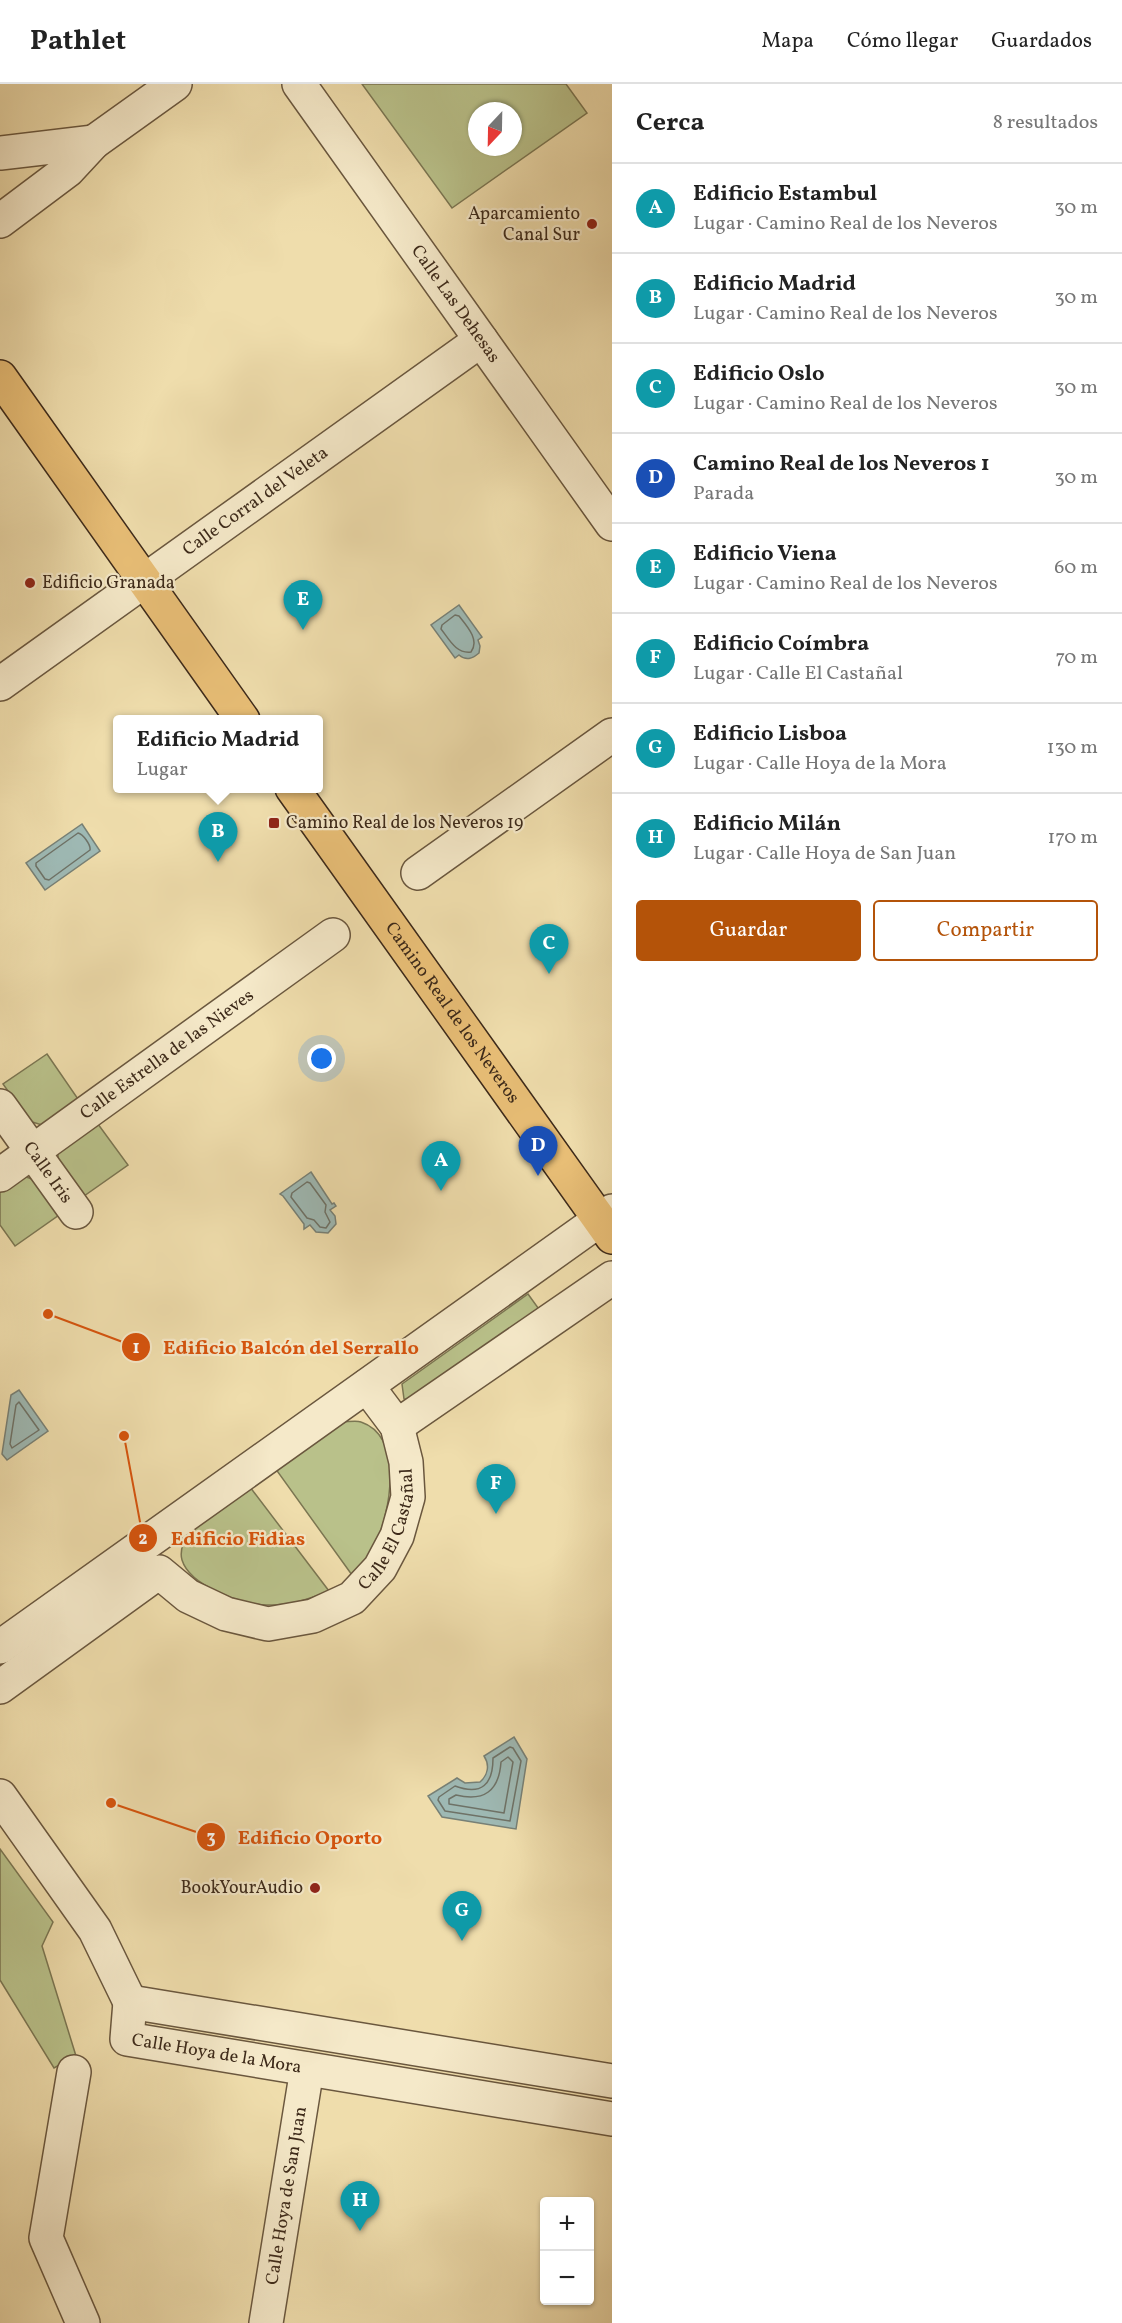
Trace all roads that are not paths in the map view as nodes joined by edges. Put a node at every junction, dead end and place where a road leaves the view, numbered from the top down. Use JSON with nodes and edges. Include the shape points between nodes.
{"nodes":[{"id":1,"x":175,"y":84,"type":"edge"},
{"id":2,"x":299,"y":84,"type":"edge"},
{"id":3,"x":94,"y":142,"type":"junction"},
{"id":4,"x":0,"y":153,"type":"edge"},
{"id":5,"x":0,"y":221,"type":"edge"},
{"id":6,"x":481,"y":340,"type":"junction"},
{"id":7,"x":0,"y":377,"type":"edge"},
{"id":8,"x":612,"y":524,"type":"edge"},
{"id":9,"x":144,"y":580,"type":"junction"},
{"id":10,"x":0,"y":684,"type":"edge"},
{"id":11,"x":239,"y":715,"type":"edge"},
{"id":12,"x":612,"y":735,"type":"edge"},
{"id":13,"x":295,"y":793,"type":"edge"},
{"id":14,"x":417,"y":873,"type":"dead end"},
{"id":15,"x":333,"y":935,"type":"dead end"},
{"id":16,"x":0,"y":1106,"type":"edge"},
{"id":17,"x":33,"y":1151,"type":"junction"},
{"id":18,"x":0,"y":1175,"type":"edge"},
{"id":19,"x":76,"y":1212,"type":"dead end"},
{"id":20,"x":608,"y":1223,"type":"edge"},
{"id":21,"x":612,"y":1278,"type":"edge"},
{"id":22,"x":367,"y":1386,"type":"junction"},
{"id":23,"x":397,"y":1426,"type":"junction"},
{"id":24,"x":141,"y":1546,"type":"junction"},
{"id":25,"x":159,"y":1572,"type":"junction"},
{"id":26,"x":0,"y":1647,"type":"edge"},
{"id":27,"x":0,"y":1687,"type":"edge"},
{"id":28,"x":0,"y":1796,"type":"edge"},
{"id":29,"x":130,"y":2002,"type":"junction"},
{"id":30,"x":307,"y":2069,"type":"junction"},
{"id":31,"x":74,"y":2072,"type":"dead end"},
{"id":32,"x":612,"y":2081,"type":"edge"},
{"id":33,"x":612,"y":2119,"type":"edge"},
{"id":34,"x":83,"y":2323,"type":"edge"},
{"id":35,"x":266,"y":2323,"type":"edge"}],
"edges":[{"from":1,"to":3,"type":"street"},
{"from":2,"to":6,"type":"street","name":"Calle Las Dehesas"},
{"from":3,"to":4,"type":"street"},
{"from":3,"to":5,"type":"street","via":[[68,170]]},
{"from":6,"to":8,"type":"street","name":"Calle Las Dehesas"},
{"from":6,"to":9,"type":"street","name":"Calle Corral del Veleta"},
{"from":7,"to":9,"type":"main road"},
{"from":9,"to":10,"type":"street","name":"Calle Corral del Veleta"},
{"from":9,"to":11,"type":"main road"},
{"from":12,"to":14,"type":"street"},
{"from":13,"to":20,"type":"main road","name":"Camino Real de los Neveros"},
{"from":15,"to":17,"type":"street","name":"Calle Estrella de las Nieves"},
{"from":16,"to":17,"type":"street","name":"Calle Iris"},
{"from":17,"to":18,"type":"street","name":"Calle Estrella de las Nieves"},
{"from":17,"to":19,"type":"street","name":"Calle Iris"},
{"from":20,"to":22,"type":"street"},
{"from":21,"to":23,"type":"street"},
{"from":22,"to":23,"type":"street","name":"Calle El Castañal"},
{"from":22,"to":24,"type":"street"},
{"from":23,"to":25,"type":"street","name":"Calle El Castañal","via":[[406,1462],[408,1497],[397,1536],[380,1568],[352,1598],[313,1616],[268,1624],[226,1614],[188,1596]]},
{"from":24,"to":25,"type":"street","name":"Calle El Castañal"},
{"from":24,"to":26,"type":"street"},
{"from":25,"to":27,"type":"street"},
{"from":28,"to":29,"type":"street","via":[[95,1930]]},
{"from":29,"to":30,"type":"street","name":"Calle Hoya de la Mora","via":[[127,2039]]},
{"from":29,"to":32,"type":"street","name":"Calle Hoya de la Mora"},
{"from":30,"to":33,"type":"street","name":"Calle Hoya de la Mora"},
{"from":30,"to":35,"type":"street","name":"Calle Hoya de San Juan"},
{"from":31,"to":34,"type":"street","via":[[46,2238]]}]}
